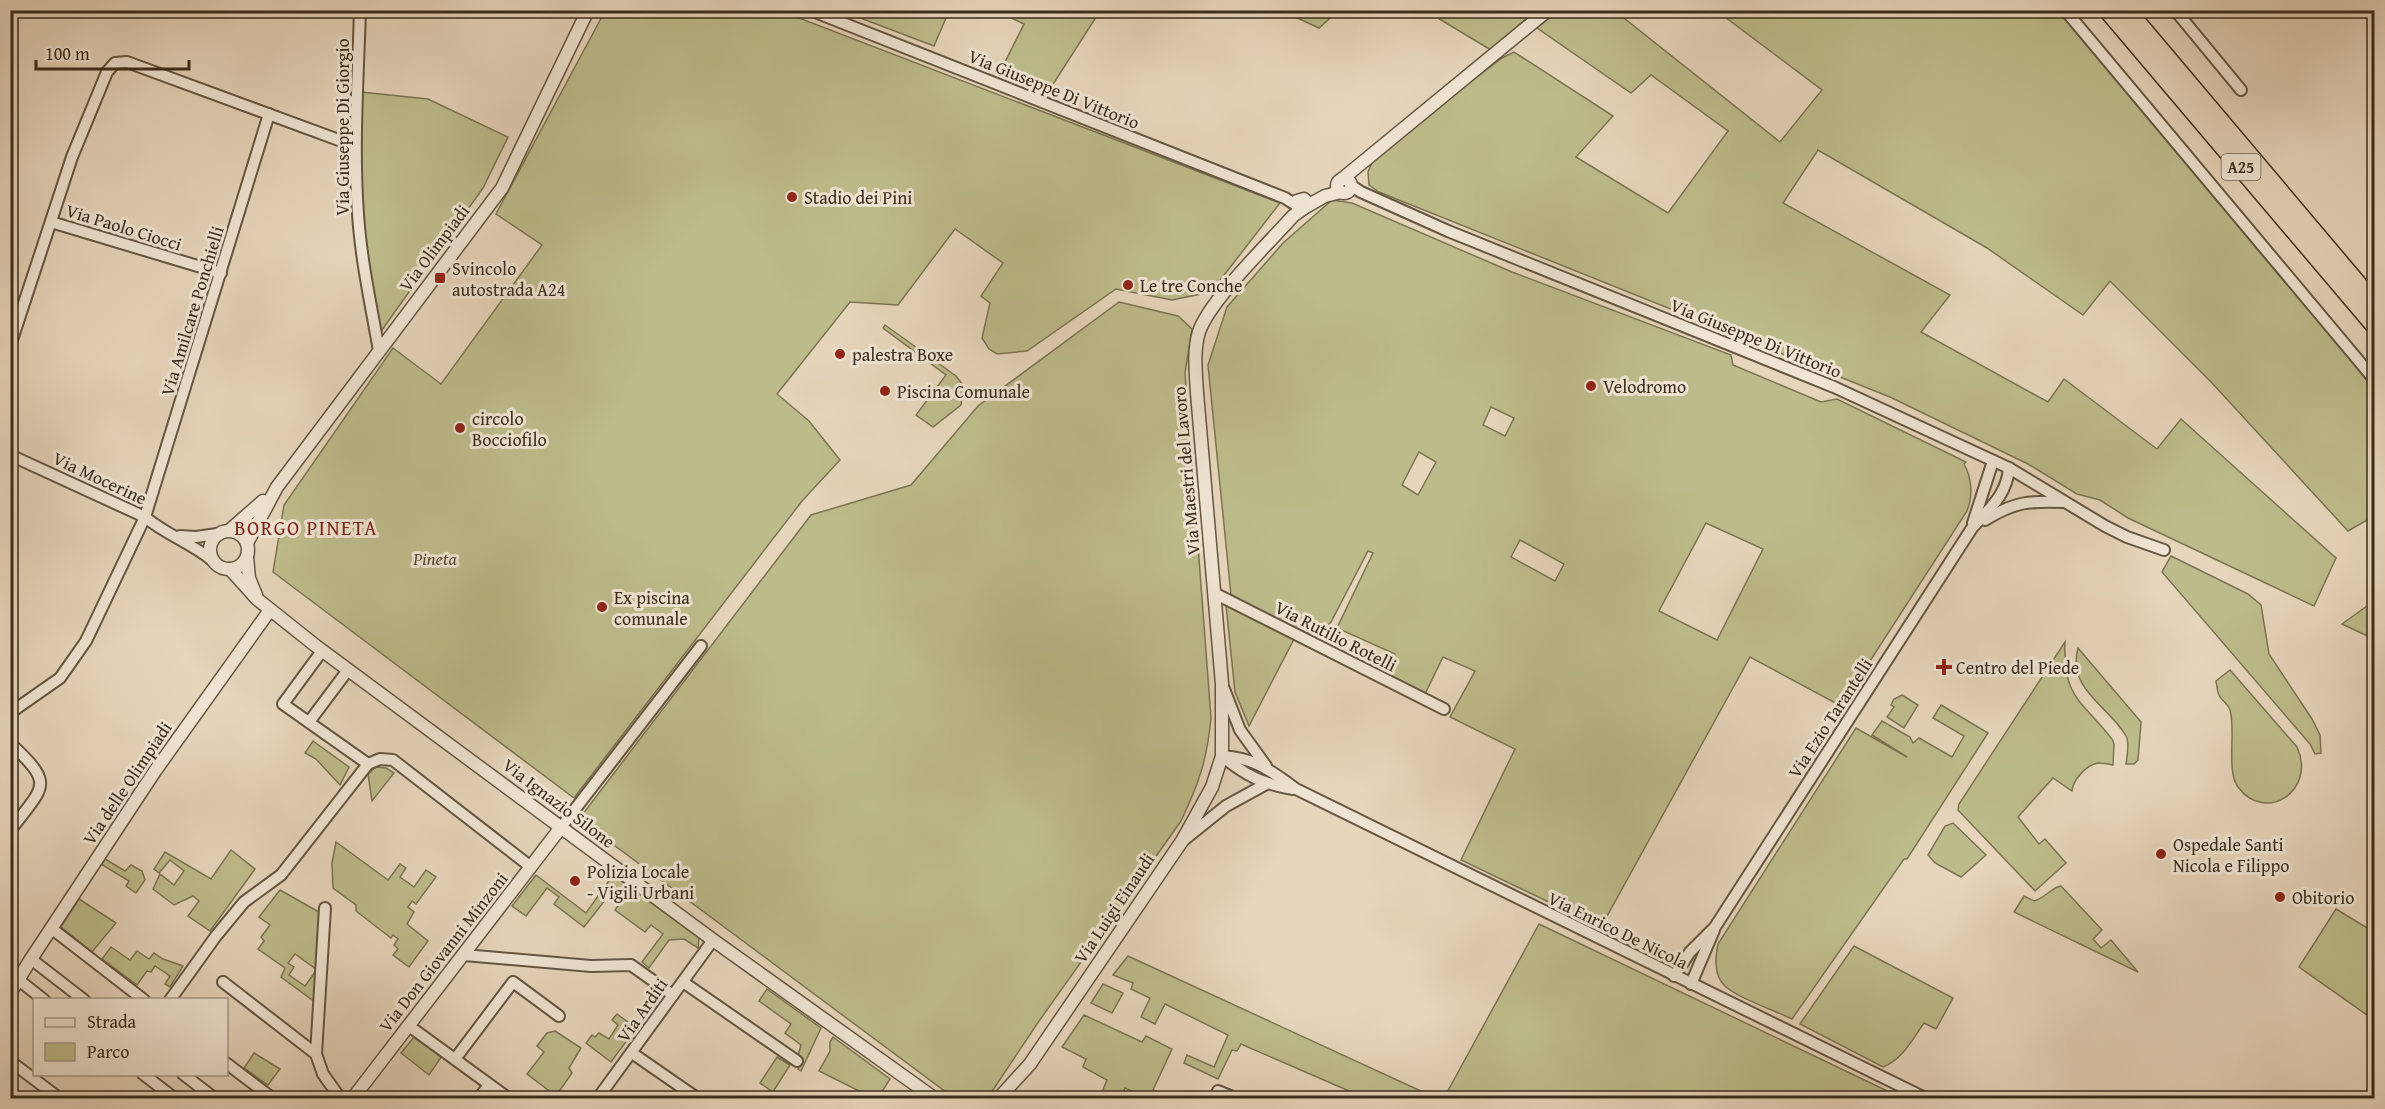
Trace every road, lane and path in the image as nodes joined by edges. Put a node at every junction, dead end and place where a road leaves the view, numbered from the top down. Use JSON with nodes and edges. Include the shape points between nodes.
{"nodes":[{"id":1,"x":360,"y":10,"type":"edge"},
{"id":2,"x":588,"y":10,"type":"edge"},
{"id":3,"x":810,"y":10,"type":"edge"},
{"id":4,"x":1548,"y":10,"type":"edge"},
{"id":5,"x":2065,"y":10,"type":"edge"},
{"id":6,"x":2108,"y":10,"type":"edge"},
{"id":7,"x":2126,"y":10,"type":"edge"},
{"id":8,"x":2175,"y":10,"type":"edge"},
{"id":9,"x":2241,"y":90,"type":"dead end"},
{"id":10,"x":269,"y":114,"type":"junction"},
{"id":11,"x":356,"y":146,"type":"junction"},
{"id":12,"x":1344,"y":186,"type":"junction"},
{"id":13,"x":1298,"y":205,"type":"junction"},
{"id":14,"x":51,"y":222,"type":"junction"},
{"id":15,"x":221,"y":273,"type":"junction"},
{"id":16,"x":2374,"y":304,"type":"edge"},
{"id":17,"x":2374,"y":324,"type":"edge"},
{"id":18,"x":10,"y":346,"type":"edge"},
{"id":19,"x":379,"y":351,"type":"junction"},
{"id":20,"x":2374,"y":379,"type":"edge"},
{"id":21,"x":10,"y":455,"type":"edge"},
{"id":22,"x":1993,"y":460,"type":"junction"},
{"id":23,"x":2009,"y":468,"type":"junction"},
{"id":24,"x":277,"y":487,"type":"junction"},
{"id":25,"x":2065,"y":502,"type":"junction"},
{"id":26,"x":145,"y":517,"type":"junction"},
{"id":27,"x":1972,"y":528,"type":"junction"},
{"id":28,"x":230,"y":530,"type":"junction"},
{"id":29,"x":217,"y":534,"type":"junction"},
{"id":30,"x":173,"y":535,"type":"junction"},
{"id":31,"x":247,"y":543,"type":"junction"},
{"id":32,"x":2164,"y":550,"type":"dead end"},
{"id":33,"x":247,"y":557,"type":"junction"},
{"id":34,"x":212,"y":560,"type":"junction"},
{"id":35,"x":230,"y":569,"type":"junction"},
{"id":36,"x":1214,"y":592,"type":"junction"},
{"id":37,"x":257,"y":599,"type":"junction"},
{"id":38,"x":270,"y":610,"type":"junction"},
{"id":39,"x":701,"y":646,"type":"dead end"},
{"id":40,"x":322,"y":651,"type":"junction"},
{"id":41,"x":348,"y":670,"type":"junction"},
{"id":42,"x":1222,"y":684,"type":"junction"},
{"id":43,"x":1444,"y":710,"type":"dead end"},
{"id":44,"x":10,"y":712,"type":"edge"},
{"id":45,"x":309,"y":722,"type":"junction"},
{"id":46,"x":10,"y":743,"type":"edge"},
{"id":47,"x":1222,"y":756,"type":"junction"},
{"id":48,"x":368,"y":764,"type":"junction"},
{"id":49,"x":1268,"y":769,"type":"junction"},
{"id":50,"x":1266,"y":784,"type":"junction"},
{"id":51,"x":1296,"y":789,"type":"junction"},
{"id":52,"x":562,"y":826,"type":"junction"},
{"id":53,"x":10,"y":831,"type":"edge"},
{"id":54,"x":1182,"y":841,"type":"junction"},
{"id":55,"x":531,"y":867,"type":"junction"},
{"id":56,"x":325,"y":908,"type":"dead end"},
{"id":57,"x":1715,"y":927,"type":"junction"},
{"id":58,"x":51,"y":928,"type":"junction"},
{"id":59,"x":713,"y":940,"type":"junction"},
{"id":60,"x":464,"y":955,"type":"junction"},
{"id":61,"x":31,"y":959,"type":"junction"},
{"id":62,"x":1674,"y":976,"type":"junction"},
{"id":63,"x":20,"y":981,"type":"junction"},
{"id":64,"x":223,"y":982,"type":"dead end"},
{"id":65,"x":683,"y":982,"type":"junction"},
{"id":66,"x":1691,"y":984,"type":"junction"},
{"id":67,"x":10,"y":993,"type":"edge"},
{"id":68,"x":673,"y":995,"type":"junction"},
{"id":69,"x":43,"y":998,"type":"edge"},
{"id":70,"x":83,"y":998,"type":"edge"},
{"id":71,"x":143,"y":998,"type":"edge"},
{"id":72,"x":171,"y":998,"type":"edge"},
{"id":73,"x":559,"y":1016,"type":"dead end"},
{"id":74,"x":409,"y":1026,"type":"junction"},
{"id":75,"x":632,"y":1053,"type":"junction"},
{"id":76,"x":316,"y":1054,"type":"junction"},
{"id":77,"x":454,"y":1059,"type":"junction"},
{"id":78,"x":10,"y":1061,"type":"edge"},
{"id":79,"x":796,"y":1061,"type":"dead end"},
{"id":80,"x":228,"y":1065,"type":"edge"},
{"id":81,"x":1022,"y":1074,"type":"junction"},
{"id":82,"x":145,"y":1076,"type":"edge"},
{"id":83,"x":186,"y":1076,"type":"edge"},
{"id":84,"x":489,"y":1085,"type":"junction"},
{"id":85,"x":1217,"y":1095,"type":"edge"},
{"id":86,"x":171,"y":1097,"type":"edge"},
{"id":87,"x":59,"y":1098,"type":"edge"},
{"id":88,"x":214,"y":1098,"type":"edge"},
{"id":89,"x":272,"y":1098,"type":"edge"},
{"id":90,"x":340,"y":1098,"type":"edge"},
{"id":91,"x":354,"y":1098,"type":"edge"},
{"id":92,"x":479,"y":1098,"type":"edge"},
{"id":93,"x":508,"y":1098,"type":"edge"},
{"id":94,"x":598,"y":1098,"type":"edge"},
{"id":95,"x":697,"y":1098,"type":"edge"},
{"id":96,"x":932,"y":1098,"type":"edge"},
{"id":97,"x":999,"y":1098,"type":"edge"},
{"id":98,"x":1010,"y":1098,"type":"edge"},
{"id":99,"x":1235,"y":1098,"type":"edge"},
{"id":100,"x":1925,"y":1098,"type":"edge"}],
"edges":[{"from":1,"to":11,"type":"street","name":"Via Giuseppe Di Giorgio"},
{"from":2,"to":19,"type":"street","name":"Via Olimpiadi","via":[[501,188]]},
{"from":3,"to":13,"type":"street","name":"Via Giuseppe Di Vittorio"},
{"from":4,"to":12,"type":"street","via":[[1358,166]]},
{"from":5,"to":20,"type":"street"},
{"from":6,"to":17,"type":"highway","number":"A25"},
{"from":7,"to":16,"type":"highway","number":"A25"},
{"from":8,"to":9,"type":"street"},
{"from":10,"to":11,"type":"street"},
{"from":10,"to":14,"type":"street","via":[[127,62],[115,63],[107,72],[86,122]]},
{"from":10,"to":15,"type":"street","name":"Via Amilcare Ponchielli"},
{"from":11,"to":19,"type":"street","name":"Via Giuseppe Di Giorgio","via":[[360,237]]},
{"from":12,"to":13,"type":"street","name":"Via Maestri del Lavoro"},
{"from":12,"to":22,"type":"street","name":"Via Giuseppe Di Vittorio","via":[[1834,387]]},
{"from":13,"to":36,"type":"street","name":"Via Maestri del Lavoro","via":[[1214,306],[1199,333],[1197,393]]},
{"from":14,"to":15,"type":"street","name":"Via Paolo Ciocci"},
{"from":14,"to":18,"type":"street"},
{"from":15,"to":26,"type":"street","name":"Via Amilcare Ponchielli"},
{"from":19,"to":24,"type":"street","name":"Via Olimpiadi"},
{"from":21,"to":26,"type":"street","name":"Via Mocerine"},
{"from":22,"to":23,"type":"street","name":"Via Giuseppe Di Vittorio"},
{"from":22,"to":27,"type":"street"},
{"from":23,"to":25,"type":"street","name":"Via Giuseppe Di Vittorio"},
{"from":23,"to":27,"type":"street","via":[[2008,482]]},
{"from":24,"to":28,"type":"street","name":"Via Olimpiadi"},
{"from":24,"to":31,"type":"street","name":"Via Olimpiadi"},
{"from":25,"to":27,"type":"street","via":[[2036,501],[2008,506]]},
{"from":25,"to":32,"type":"street","name":"Via Giuseppe Di Vittorio","via":[[2127,537]]},
{"from":26,"to":30,"type":"street","name":"Via Mocerine"},
{"from":26,"to":44,"type":"street","name":"Via Amilcare Ponchielli","via":[[86,641],[60,678]]},
{"from":27,"to":57,"type":"street","name":"Via Ezio Tarantelli"},
{"from":28,"to":29,"type":"street"},
{"from":28,"to":31,"type":"street"},
{"from":29,"to":30,"type":"street","name":"Via Mocerine"},
{"from":29,"to":34,"type":"street","via":[[209,549]]},
{"from":30,"to":34,"type":"street","name":"Via Mocerine"},
{"from":31,"to":33,"type":"street"},
{"from":33,"to":35,"type":"street"},
{"from":33,"to":37,"type":"street"},
{"from":34,"to":35,"type":"street"},
{"from":35,"to":37,"type":"street","name":"Via Ignazio Silone"},
{"from":36,"to":42,"type":"street","name":"Via Maestri del Lavoro"},
{"from":36,"to":43,"type":"street","name":"Via Rutilio Rotelli"},
{"from":37,"to":38,"type":"street","name":"Via Ignazio Silone"},
{"from":38,"to":40,"type":"street","name":"Via Ignazio Silone"},
{"from":38,"to":58,"type":"street","name":"Via delle Olimpiadi","via":[[155,771]]},
{"from":39,"to":52,"type":"street"},
{"from":40,"to":41,"type":"street","name":"Via Ignazio Silone"},
{"from":40,"to":45,"type":"street","via":[[283,704]]},
{"from":41,"to":45,"type":"street"},
{"from":41,"to":52,"type":"street","name":"Via Ignazio Silone"},
{"from":42,"to":47,"type":"street","name":"Via Maestri del Lavoro"},
{"from":42,"to":49,"type":"street","via":[[1240,730]]},
{"from":45,"to":48,"type":"street"},
{"from":46,"to":53,"type":"street","via":[[34,766],[41,782],[38,794]]},
{"from":47,"to":49,"type":"street","via":[[1244,757]]},
{"from":47,"to":50,"type":"street"},
{"from":47,"to":54,"type":"street","name":"Via Luigi Einaudi","via":[[1212,787]]},
{"from":48,"to":55,"type":"street","via":[[380,759],[393,760]]},
{"from":48,"to":72,"type":"street","via":[[281,875],[244,902]]},
{"from":49,"to":51,"type":"street"},
{"from":50,"to":51,"type":"street"},
{"from":50,"to":54,"type":"street","via":[[1226,806]]},
{"from":51,"to":62,"type":"street","name":"Via Enrico De Nicola"},
{"from":52,"to":55,"type":"street","name":"Via Don Giovanni Minzoni"},
{"from":52,"to":59,"type":"street","name":"Via Ignazio Silone"},
{"from":54,"to":81,"type":"street","name":"Via Luigi Einaudi"},
{"from":55,"to":60,"type":"street","name":"Via Don Giovanni Minzoni"},
{"from":56,"to":76,"type":"street"},
{"from":57,"to":62,"type":"street","via":[[1690,952]]},
{"from":57,"to":66,"type":"street"},
{"from":58,"to":61,"type":"street","name":"Via delle Olimpiadi"},
{"from":58,"to":71,"type":"street"},
{"from":59,"to":65,"type":"street","name":"Via Arditi"},
{"from":59,"to":96,"type":"street","name":"Via Ignazio Silone"},
{"from":60,"to":68,"type":"street","via":[[591,966],[631,965]]},
{"from":60,"to":74,"type":"street","name":"Via Don Giovanni Minzoni"},
{"from":61,"to":63,"type":"street","name":"Via delle Olimpiadi"},
{"from":61,"to":70,"type":"street"},
{"from":62,"to":66,"type":"street","name":"Via Enrico De Nicola"},
{"from":63,"to":67,"type":"street","name":"Via delle Olimpiadi"},
{"from":63,"to":69,"type":"street"},
{"from":64,"to":76,"type":"street"},
{"from":65,"to":68,"type":"street","name":"Via Arditi"},
{"from":65,"to":79,"type":"street"},
{"from":66,"to":100,"type":"street","name":"Via Enrico De Nicola"},
{"from":68,"to":75,"type":"street","name":"Via Arditi"},
{"from":73,"to":77,"type":"street","via":[[513,982]]},
{"from":74,"to":77,"type":"street"},
{"from":74,"to":91,"type":"street","name":"Via Don Giovanni Minzoni"},
{"from":75,"to":94,"type":"street","name":"Via Arditi"},
{"from":75,"to":95,"type":"street"},
{"from":76,"to":90,"type":"street","via":[[323,1074]]},
{"from":77,"to":84,"type":"street"},
{"from":78,"to":87,"type":"street"},
{"from":80,"to":89,"type":"street"},
{"from":81,"to":97,"type":"street","name":"Via Luigi Einaudi"},
{"from":81,"to":98,"type":"street","name":"Via Luigi Einaudi"},
{"from":82,"to":86,"type":"street"},
{"from":83,"to":88,"type":"street"},
{"from":84,"to":92,"type":"street"},
{"from":84,"to":93,"type":"street"},
{"from":85,"to":99,"type":"street"}]}
